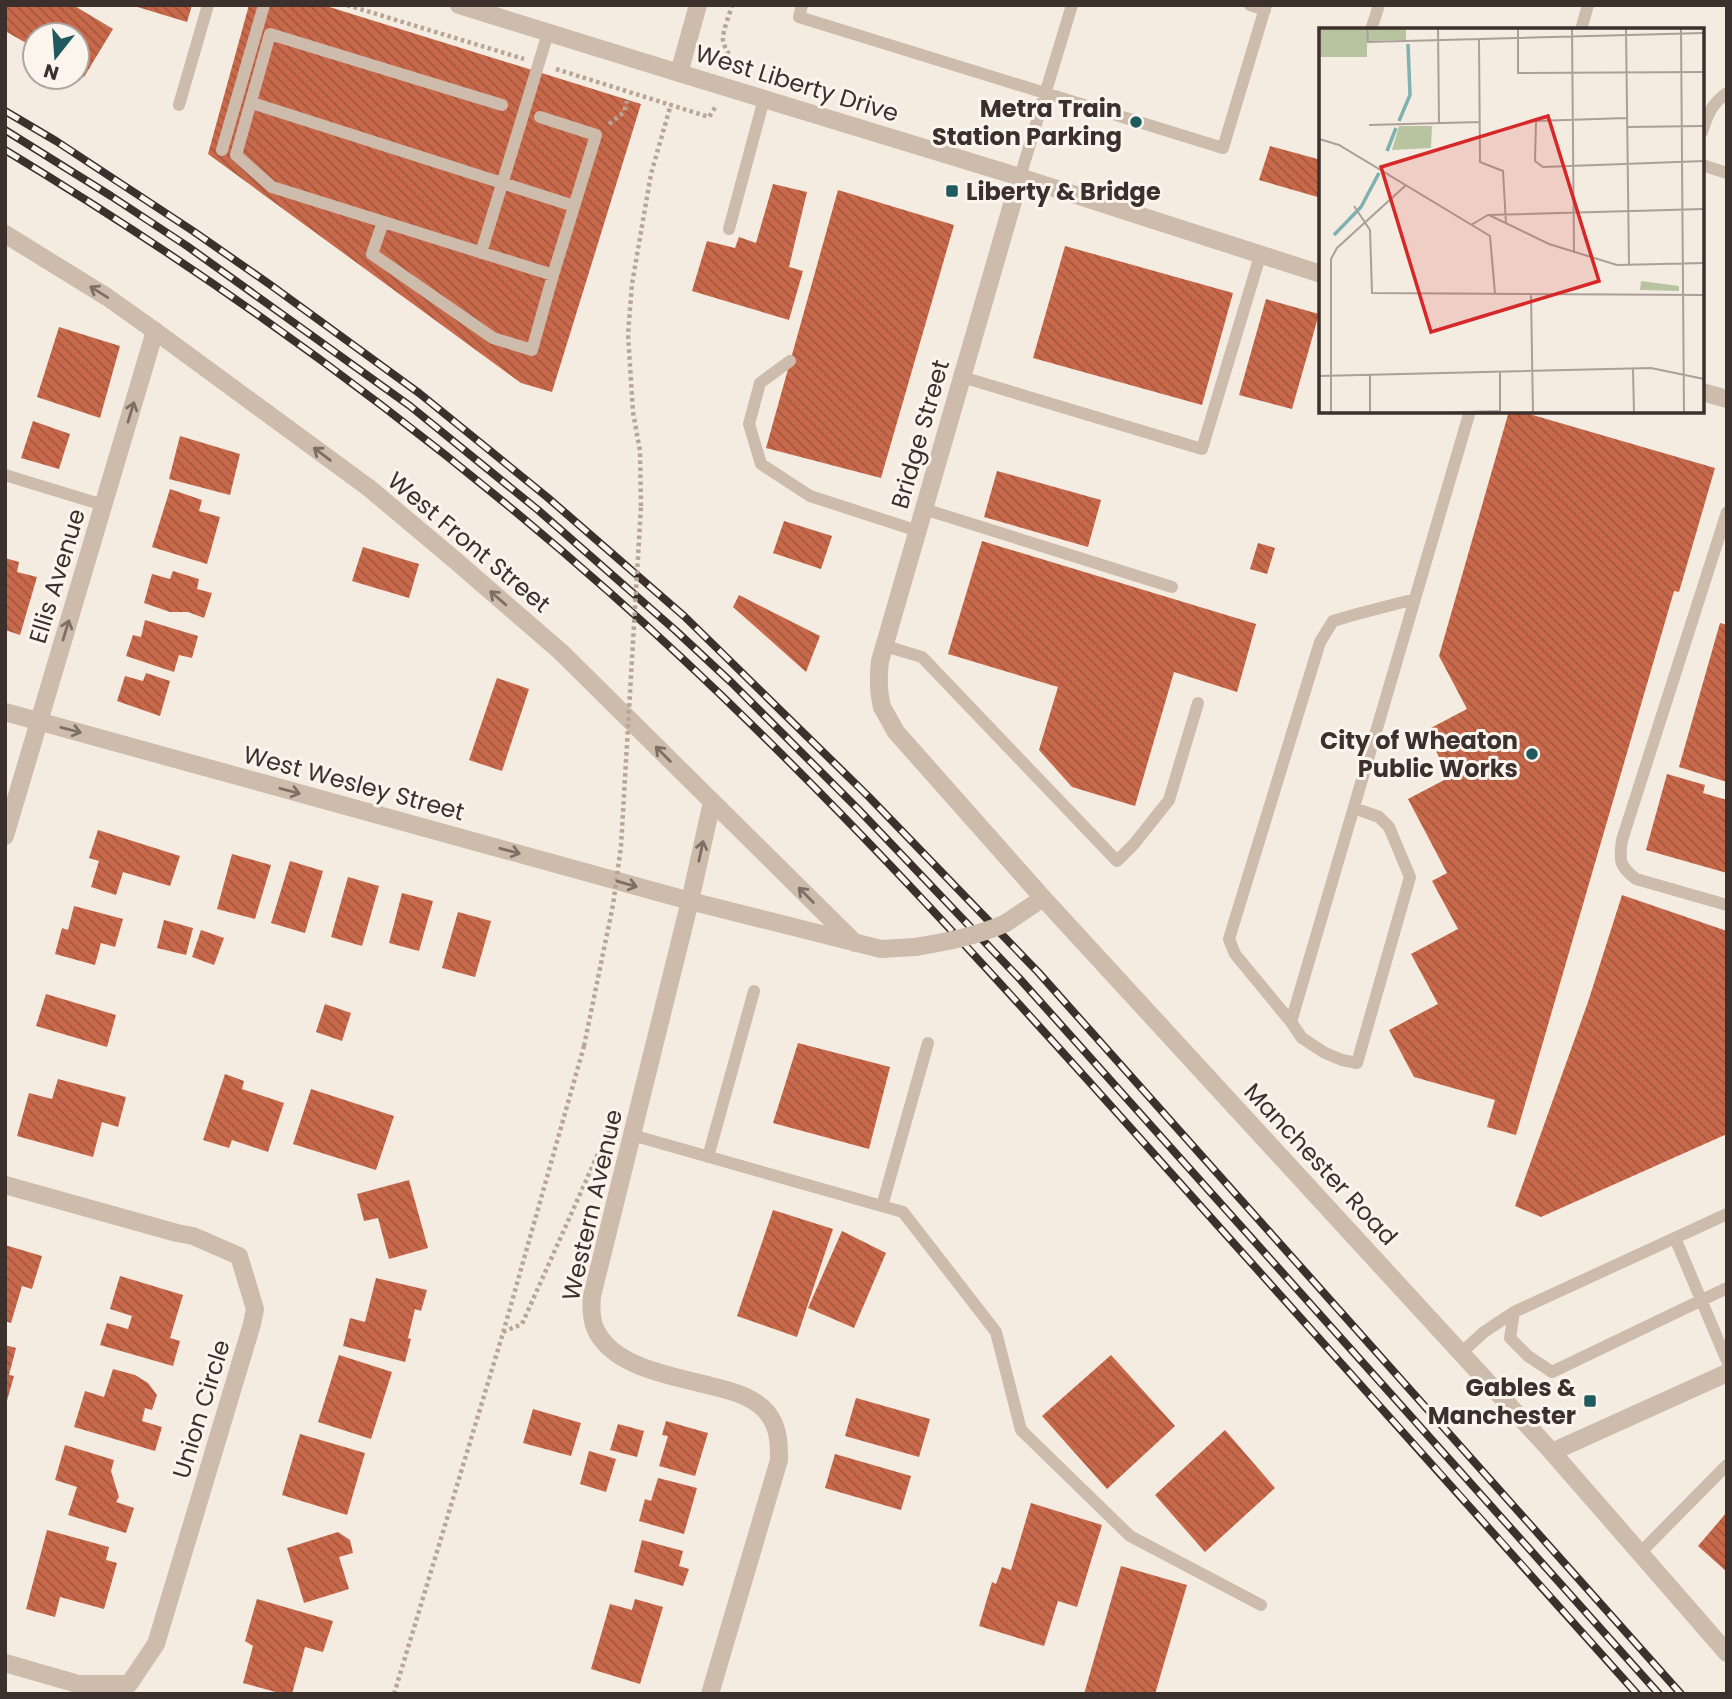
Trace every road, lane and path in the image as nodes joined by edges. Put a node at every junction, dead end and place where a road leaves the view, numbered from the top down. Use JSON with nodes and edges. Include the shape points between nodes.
{"nodes":[{"id":1,"x":208,"y":5,"type":"edge"},
{"id":2,"x":264,"y":5,"type":"edge"},
{"id":3,"x":347,"y":5,"type":"edge"},
{"id":4,"x":459,"y":5,"type":"edge"},
{"id":5,"x":698,"y":5,"type":"edge"},
{"id":6,"x":732,"y":5,"type":"edge"},
{"id":7,"x":802,"y":5,"type":"edge"},
{"id":8,"x":1072,"y":5,"type":"edge"},
{"id":9,"x":1250,"y":5,"type":"edge"},
{"id":10,"x":1378,"y":5,"type":"edge"},
{"id":11,"x":1588,"y":5,"type":"edge"},
{"id":12,"x":1265,"y":8,"type":"edge"},
{"id":13,"x":1372,"y":28,"type":"edge"},
{"id":14,"x":1582,"y":28,"type":"edge"},
{"id":15,"x":548,"y":33,"type":"junction"},
{"id":16,"x":518,"y":58,"type":"dead end"},
{"id":17,"x":730,"y":62,"type":"dead end"},
{"id":18,"x":551,"y":68,"type":"dead end"},
{"id":19,"x":679,"y":74,"type":"junction"},
{"id":20,"x":1046,"y":92,"type":"junction"},
{"id":21,"x":1727,"y":93,"type":"edge"},
{"id":22,"x":764,"y":99,"type":"junction"},
{"id":23,"x":627,"y":101,"type":"dead end"},
{"id":24,"x":252,"y":103,"type":"junction"},
{"id":25,"x":671,"y":104,"type":"junction"},
{"id":26,"x":179,"y":105,"type":"dead end"},
{"id":27,"x":502,"y":105,"type":"dead end"},
{"id":28,"x":715,"y":110,"type":"dead end"},
{"id":29,"x":624,"y":112,"type":"dead end"},
{"id":30,"x":540,"y":117,"type":"dead end"},
{"id":31,"x":1704,"y":126,"type":"edge"},
{"id":32,"x":222,"y":150,"type":"dead end"},
{"id":33,"x":1704,"y":166,"type":"edge"},
{"id":34,"x":1727,"y":173,"type":"edge"},
{"id":35,"x":1020,"y":177,"type":"junction"},
{"id":36,"x":502,"y":182,"type":"junction"},
{"id":37,"x":574,"y":206,"type":"junction"},
{"id":38,"x":383,"y":222,"type":"junction"},
{"id":39,"x":729,"y":229,"type":"dead end"},
{"id":40,"x":5,"y":234,"type":"edge"},
{"id":41,"x":481,"y":253,"type":"junction"},
{"id":42,"x":1261,"y":256,"type":"junction"},
{"id":43,"x":1319,"y":273,"type":"edge"},
{"id":44,"x":553,"y":275,"type":"junction"},
{"id":45,"x":155,"y":331,"type":"junction"},
{"id":46,"x":790,"y":361,"type":"dead end"},
{"id":47,"x":962,"y":377,"type":"junction"},
{"id":48,"x":1704,"y":393,"type":"edge"},
{"id":49,"x":1727,"y":399,"type":"edge"},
{"id":50,"x":1469,"y":413,"type":"edge"},
{"id":51,"x":5,"y":475,"type":"edge"},
{"id":52,"x":103,"y":505,"type":"junction"},
{"id":53,"x":924,"y":509,"type":"junction"},
{"id":54,"x":1727,"y":512,"type":"edge"},
{"id":55,"x":918,"y":531,"type":"junction"},
{"id":56,"x":1172,"y":587,"type":"dead end"},
{"id":57,"x":1415,"y":599,"type":"junction"},
{"id":58,"x":885,"y":646,"type":"junction"},
{"id":59,"x":1198,"y":703,"type":"dead end"},
{"id":60,"x":882,"y":707,"type":"joint"},
{"id":61,"x":5,"y":712,"type":"edge"},
{"id":62,"x":39,"y":721,"type":"junction"},
{"id":63,"x":712,"y":802,"type":"junction"},
{"id":64,"x":1354,"y":808,"type":"junction"},
{"id":65,"x":5,"y":836,"type":"edge"},
{"id":66,"x":1043,"y":898,"type":"junction"},
{"id":67,"x":690,"y":901,"type":"junction"},
{"id":68,"x":1727,"y":905,"type":"edge"},
{"id":69,"x":855,"y":943,"type":"junction"},
{"id":70,"x":754,"y":991,"type":"dead end"},
{"id":71,"x":1291,"y":1022,"type":"junction"},
{"id":72,"x":928,"y":1044,"type":"dead end"},
{"id":73,"x":612,"y":1123,"type":"dead end"},
{"id":74,"x":632,"y":1135,"type":"junction"},
{"id":75,"x":708,"y":1157,"type":"junction"},
{"id":76,"x":5,"y":1185,"type":"edge"},
{"id":77,"x":882,"y":1206,"type":"junction"},
{"id":78,"x":1727,"y":1214,"type":"edge"},
{"id":79,"x":1675,"y":1238,"type":"junction"},
{"id":80,"x":1727,"y":1288,"type":"edge"},
{"id":81,"x":1701,"y":1301,"type":"junction"},
{"id":82,"x":1514,"y":1312,"type":"junction"},
{"id":83,"x":503,"y":1333,"type":"junction"},
{"id":84,"x":1461,"y":1353,"type":"junction"},
{"id":85,"x":1727,"y":1361,"type":"edge"},
{"id":86,"x":1727,"y":1373,"type":"edge"},
{"id":87,"x":1552,"y":1452,"type":"junction"},
{"id":88,"x":1727,"y":1465,"type":"edge"},
{"id":89,"x":1640,"y":1553,"type":"junction"},
{"id":90,"x":1261,"y":1605,"type":"dead end"},
{"id":91,"x":1727,"y":1653,"type":"edge"},
{"id":92,"x":5,"y":1663,"type":"edge"},
{"id":93,"x":394,"y":1694,"type":"edge"},
{"id":94,"x":710,"y":1694,"type":"edge"}],
"edges":[{"from":1,"to":26,"type":"lane"},
{"from":2,"to":32,"type":"lane"},
{"from":3,"to":16,"type":"path"},
{"from":4,"to":15,"type":"street","name":"West Liberty Drive"},
{"from":5,"to":19,"type":"street"},
{"from":6,"to":17,"type":"path","via":[[723,39]]},
{"from":7,"to":20,"type":"lane","via":[[799,16]]},
{"from":8,"to":20,"type":"lane"},
{"from":9,"to":12,"type":"lane"},
{"from":10,"to":13,"type":"lane"},
{"from":11,"to":14,"type":"lane"},
{"from":12,"to":20,"type":"lane","via":[[1223,148]]},
{"from":15,"to":19,"type":"street","name":"West Liberty Drive"},
{"from":15,"to":36,"type":"lane"},
{"from":18,"to":25,"type":"path"},
{"from":19,"to":22,"type":"street","name":"West Liberty Drive"},
{"from":20,"to":35,"type":"lane"},
{"from":21,"to":31,"type":"lane","via":[[1708,113]]},
{"from":22,"to":35,"type":"street","name":"West Liberty Drive"},
{"from":22,"to":39,"type":"lane"},
{"from":23,"to":29,"type":"path"},
{"from":24,"to":27,"type":"lane","via":[[270,34]]},
{"from":24,"to":36,"type":"lane"},
{"from":24,"to":38,"type":"lane","via":[[236,155],[272,187]]},
{"from":25,"to":28,"type":"path","via":[[709,117]]},
{"from":25,"to":83,"type":"path","bridge":true,"via":[[650,174],[628,334],[641,506],[621,846],[613,905],[584,1046]]},
{"from":30,"to":37,"type":"lane","via":[[596,135]]},
{"from":33,"to":34,"type":"lane"},
{"from":35,"to":42,"type":"street","name":"West Liberty Drive"},
{"from":35,"to":47,"type":"street","name":"Bridge Street"},
{"from":36,"to":37,"type":"lane"},
{"from":36,"to":41,"type":"lane"},
{"from":37,"to":44,"type":"lane"},
{"from":38,"to":41,"type":"lane"},
{"from":38,"to":44,"type":"lane","via":[[372,254],[493,338],[532,350]]},
{"from":45,"to":40,"type":"street","name":"West Front Street","one_way":true},
{"from":41,"to":44,"type":"lane"},
{"from":42,"to":43,"type":"street","name":"West Liberty Drive"},
{"from":42,"to":47,"type":"lane","via":[[1202,449]]},
{"from":52,"to":45,"type":"street","name":"Ellis Avenue","one_way":true},
{"from":63,"to":45,"type":"street","name":"West Front Street","one_way":true,"via":[[561,652],[456,561],[369,488]]},
{"from":46,"to":55,"type":"lane","via":[[760,383],[749,424],[761,464],[810,496]]},
{"from":47,"to":53,"type":"street","name":"Bridge Street"},
{"from":48,"to":49,"type":"street"},
{"from":50,"to":57,"type":"lane"},
{"from":51,"to":52,"type":"lane"},
{"from":62,"to":52,"type":"street","name":"Ellis Avenue","one_way":true},
{"from":53,"to":55,"type":"street","name":"Bridge Street"},
{"from":53,"to":56,"type":"lane"},
{"from":54,"to":68,"type":"lane","via":[[1620,856],[1625,870],[1636,879]]},
{"from":55,"to":58,"type":"street","name":"Bridge Street"},
{"from":57,"to":64,"type":"lane"},
{"from":57,"to":71,"type":"lane","via":[[1333,621],[1320,642],[1229,939],[1235,954]]},
{"from":58,"to":59,"type":"lane","via":[[922,657],[1117,861],[1169,800]]},
{"from":58,"to":60,"type":"street","name":"Bridge Street","via":[[878,678]]},
{"from":60,"to":66,"type":"street","name":"Manchester Road","via":[[896,732]]},
{"from":61,"to":62,"type":"street","name":"West Wesley Street"},
{"from":62,"to":65,"type":"street","name":"Ellis Avenue"},
{"from":62,"to":67,"type":"street","name":"West Wesley Street","one_way":true},
{"from":67,"to":63,"type":"street","one_way":true},
{"from":69,"to":63,"type":"street","name":"West Front Street","one_way":true},
{"from":64,"to":71,"type":"lane"},
{"from":64,"to":71,"type":"lane","via":[[1379,817],[1389,827],[1410,877],[1357,1063],[1325,1053],[1302,1038]]},
{"from":66,"to":69,"type":"street","bridge":true,"via":[[1006,923],[952,941],[881,949]]},
{"from":66,"to":84,"type":"street","name":"Manchester Road"},
{"from":67,"to":69,"type":"street","name":"West Wesley Street"},
{"from":67,"to":74,"type":"street","name":"Western Avenue"},
{"from":70,"to":75,"type":"lane"},
{"from":72,"to":77,"type":"lane"},
{"from":73,"to":83,"type":"path","via":[[522,1324]]},
{"from":74,"to":75,"type":"lane"},
{"from":74,"to":94,"type":"street","name":"Western Avenue","via":[[592,1296],[594,1327],[603,1341],[627,1360],[750,1399],[772,1419],[779,1445],[779,1460]]},
{"from":75,"to":77,"type":"lane"},
{"from":76,"to":92,"type":"street","name":"Union Circle","via":[[193,1236],[240,1256],[255,1309],[156,1644],[129,1684],[78,1684]]},
{"from":77,"to":90,"type":"lane","via":[[903,1212],[996,1332],[1021,1430],[1130,1535]]},
{"from":78,"to":79,"type":"lane"},
{"from":79,"to":81,"type":"lane"},
{"from":79,"to":82,"type":"lane"},
{"from":80,"to":81,"type":"lane"},
{"from":81,"to":82,"type":"lane","via":[[1552,1371],[1510,1338]]},
{"from":81,"to":85,"type":"lane"},
{"from":82,"to":84,"type":"lane"},
{"from":83,"to":93,"type":"path"},
{"from":84,"to":87,"type":"street","name":"Manchester Road"},
{"from":86,"to":87,"type":"street"},
{"from":87,"to":89,"type":"street","name":"Manchester Road"},
{"from":88,"to":89,"type":"lane"},
{"from":89,"to":91,"type":"street","name":"Manchester Road"}]}
